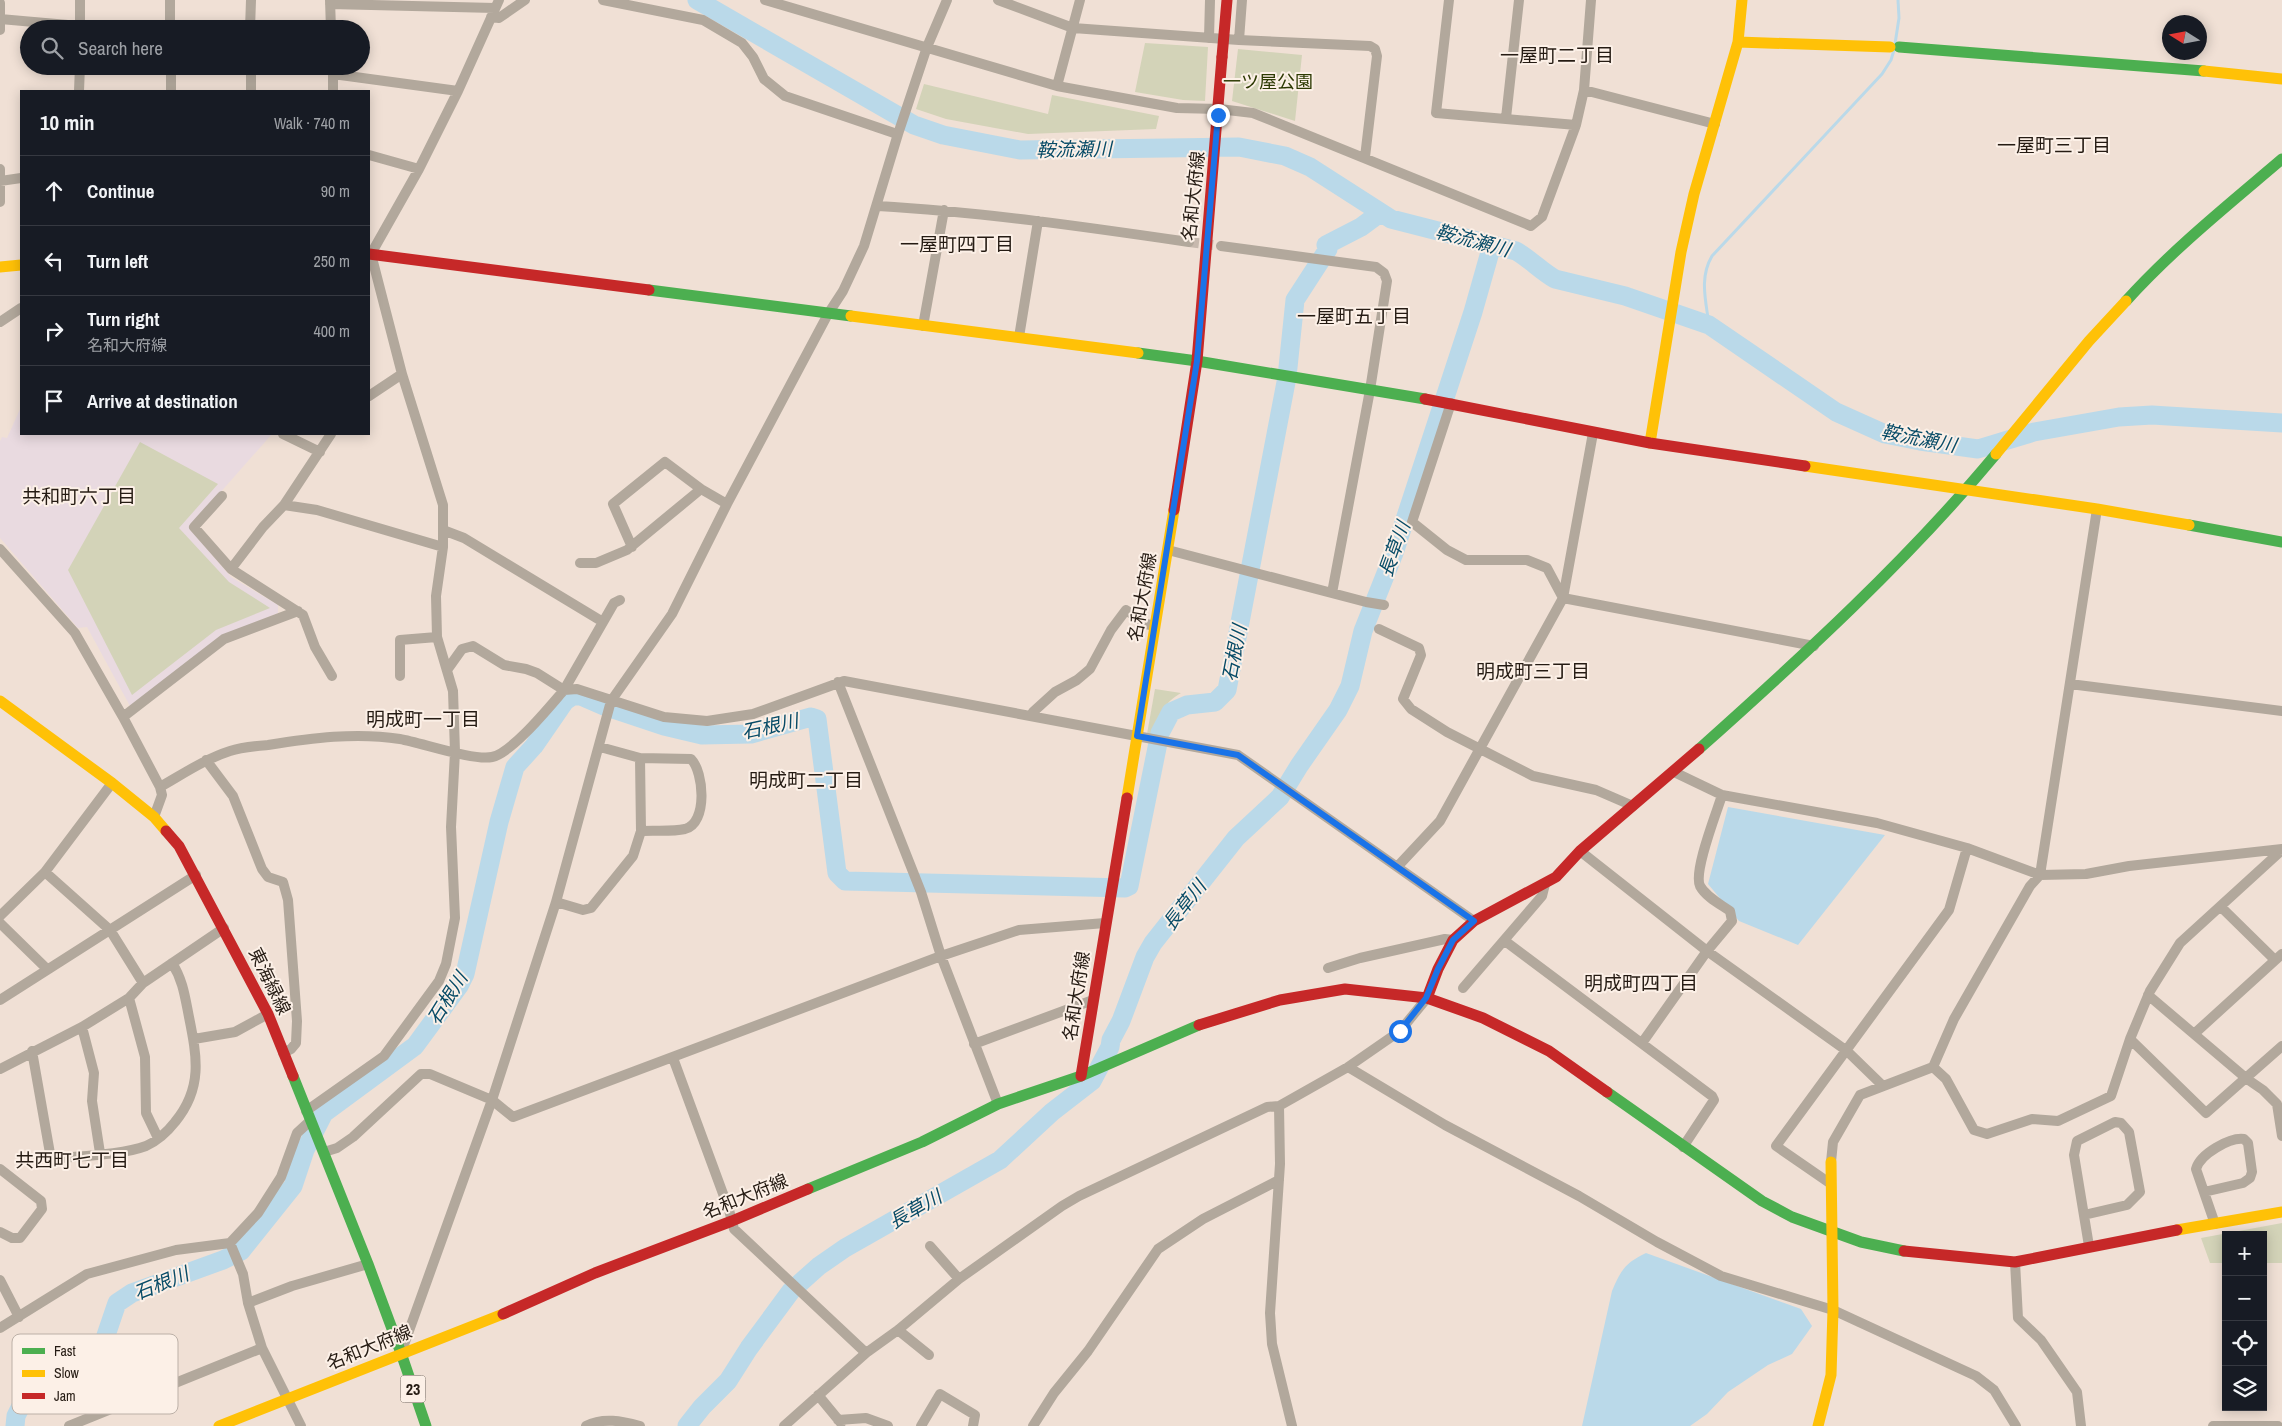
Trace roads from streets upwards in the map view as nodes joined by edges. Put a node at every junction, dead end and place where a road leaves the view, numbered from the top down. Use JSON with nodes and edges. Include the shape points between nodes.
{"nodes":[{"id":1,"x":80,"y":0,"type":"edge"},
{"id":2,"x":170,"y":0,"type":"edge"},
{"id":3,"x":251,"y":0,"type":"edge"},
{"id":4,"x":525,"y":0,"type":"edge"},
{"id":5,"x":603,"y":0,"type":"edge"},
{"id":6,"x":765,"y":0,"type":"edge"},
{"id":7,"x":947,"y":0,"type":"edge"},
{"id":8,"x":998,"y":0,"type":"edge"},
{"id":9,"x":1080,"y":0,"type":"edge"},
{"id":10,"x":1210,"y":0,"type":"edge"},
{"id":11,"x":1227,"y":0,"type":"edge"},
{"id":12,"x":1242,"y":0,"type":"edge"},
{"id":13,"x":1449,"y":0,"type":"edge"},
{"id":14,"x":1519,"y":0,"type":"edge"},
{"id":15,"x":1591,"y":0,"type":"edge"},
{"id":16,"x":1742,"y":0,"type":"edge"},
{"id":17,"x":330,"y":2,"type":"edge"},
{"id":18,"x":425,"y":3,"type":"edge"},
{"id":19,"x":0,"y":4,"type":"edge"},
{"id":20,"x":495,"y":8,"type":"edge"},
{"id":21,"x":0,"y":19,"type":"edge"},
{"id":22,"x":80,"y":20,"type":"edge"},
{"id":23,"x":170,"y":20,"type":"edge"},
{"id":24,"x":250,"y":20,"type":"edge"},
{"id":25,"x":330,"y":20,"type":"edge"},
{"id":26,"x":20,"y":21,"type":"edge"},
{"id":27,"x":1073,"y":28,"type":"junction"},
{"id":28,"x":0,"y":30,"type":"edge"},
{"id":29,"x":1208,"y":38,"type":"junction"},
{"id":30,"x":1239,"y":40,"type":"junction"},
{"id":31,"x":1738,"y":42,"type":"junction"},
{"id":32,"x":927,"y":48,"type":"junction"},
{"id":33,"x":80,"y":75,"type":"edge"},
{"id":34,"x":171,"y":75,"type":"edge"},
{"id":35,"x":251,"y":75,"type":"edge"},
{"id":36,"x":333,"y":75,"type":"edge"},
{"id":37,"x":363,"y":75,"type":"edge"},
{"id":38,"x":2282,"y":79,"type":"edge"},
{"id":39,"x":1057,"y":86,"type":"junction"},
{"id":40,"x":79,"y":90,"type":"edge"},
{"id":41,"x":171,"y":90,"type":"edge"},
{"id":42,"x":251,"y":90,"type":"edge"},
{"id":43,"x":333,"y":90,"type":"edge"},
{"id":44,"x":1584,"y":90,"type":"junction"},
{"id":45,"x":458,"y":91,"type":"junction"},
{"id":46,"x":1219,"y":112,"type":"junction"},
{"id":47,"x":1506,"y":118,"type":"junction"},
{"id":48,"x":1715,"y":124,"type":"junction"},
{"id":49,"x":1576,"y":125,"type":"junction"},
{"id":50,"x":898,"y":134,"type":"junction"},
{"id":51,"x":370,"y":155,"type":"edge"},
{"id":52,"x":1365,"y":157,"type":"junction"},
{"id":53,"x":2282,"y":159,"type":"edge"},
{"id":54,"x":0,"y":169,"type":"edge"},
{"id":55,"x":419,"y":169,"type":"junction"},
{"id":56,"x":20,"y":178,"type":"edge"},
{"id":57,"x":0,"y":181,"type":"edge"},
{"id":58,"x":0,"y":202,"type":"edge"},
{"id":59,"x":878,"y":206,"type":"junction"},
{"id":60,"x":944,"y":210,"type":"junction"},
{"id":61,"x":1038,"y":220,"type":"junction"},
{"id":62,"x":1189,"y":242,"type":"tunnel mouth"},
{"id":63,"x":1222,"y":246,"type":"tunnel mouth"},
{"id":64,"x":370,"y":254,"type":"edge"},
{"id":65,"x":20,"y":265,"type":"edge"},
{"id":66,"x":0,"y":267,"type":"edge"},
{"id":67,"x":20,"y":309,"type":"edge"},
{"id":68,"x":828,"y":314,"type":"junction"},
{"id":69,"x":0,"y":322,"type":"edge"},
{"id":70,"x":923,"y":326,"type":"junction"},
{"id":71,"x":1019,"y":336,"type":"junction"},
{"id":72,"x":1197,"y":361,"type":"junction"},
{"id":73,"x":402,"y":374,"type":"junction"},
{"id":74,"x":1370,"y":390,"type":"junction"},
{"id":75,"x":370,"y":395,"type":"edge"},
{"id":76,"x":1451,"y":403,"type":"junction"},
{"id":77,"x":1593,"y":433,"type":"junction"},
{"id":78,"x":285,"y":435,"type":"edge"},
{"id":79,"x":330,"y":435,"type":"edge"},
{"id":80,"x":1650,"y":443,"type":"junction"},
{"id":81,"x":320,"y":452,"type":"junction"},
{"id":82,"x":701,"y":489,"type":"junction"},
{"id":83,"x":1966,"y":490,"type":"junction"},
{"id":84,"x":222,"y":496,"type":"dead end"},
{"id":85,"x":727,"y":504,"type":"junction"},
{"id":86,"x":284,"y":505,"type":"junction"},
{"id":87,"x":2097,"y":509,"type":"junction"},
{"id":88,"x":443,"y":530,"type":"junction"},
{"id":89,"x":2282,"y":542,"type":"edge"},
{"id":90,"x":443,"y":547,"type":"junction"},
{"id":91,"x":632,"y":547,"type":"junction"},
{"id":92,"x":0,"y":549,"type":"edge"},
{"id":93,"x":1168,"y":550,"type":"junction"},
{"id":94,"x":580,"y":563,"type":"dead end"},
{"id":95,"x":231,"y":569,"type":"junction"},
{"id":96,"x":1332,"y":593,"type":"junction"},
{"id":97,"x":1563,"y":598,"type":"junction"},
{"id":98,"x":620,"y":600,"type":"dead end"},
{"id":99,"x":1384,"y":605,"type":"dead end"},
{"id":100,"x":298,"y":611,"type":"junction"},
{"id":101,"x":603,"y":622,"type":"junction"},
{"id":102,"x":1155,"y":626,"type":"junction"},
{"id":103,"x":1379,"y":629,"type":"dead end"},
{"id":104,"x":438,"y":637,"type":"junction"},
{"id":105,"x":1814,"y":646,"type":"junction"},
{"id":106,"x":447,"y":670,"type":"junction"},
{"id":107,"x":332,"y":676,"type":"dead end"},
{"id":108,"x":400,"y":676,"type":"dead end"},
{"id":109,"x":838,"y":682,"type":"junction"},
{"id":110,"x":2070,"y":684,"type":"junction"},
{"id":111,"x":564,"y":690,"type":"junction"},
{"id":112,"x":0,"y":701,"type":"edge"},
{"id":113,"x":611,"y":706,"type":"junction"},
{"id":114,"x":2282,"y":711,"type":"edge"},
{"id":115,"x":1032,"y":716,"type":"junction"},
{"id":116,"x":123,"y":717,"type":"junction"},
{"id":117,"x":1137,"y":736,"type":"junction"},
{"id":118,"x":600,"y":747,"type":"junction"},
{"id":119,"x":1479,"y":747,"type":"junction"},
{"id":120,"x":455,"y":752,"type":"junction"},
{"id":121,"x":640,"y":758,"type":"junction"},
{"id":122,"x":206,"y":760,"type":"junction"},
{"id":123,"x":1674,"y":772,"type":"junction"},
{"id":124,"x":112,"y":783,"type":"junction"},
{"id":125,"x":160,"y":787,"type":"junction"},
{"id":126,"x":1722,"y":794,"type":"junction"},
{"id":127,"x":1633,"y":806,"type":"junction"},
{"id":128,"x":154,"y":817,"type":"junction"},
{"id":129,"x":641,"y":831,"type":"junction"},
{"id":130,"x":1967,"y":848,"type":"junction"},
{"id":131,"x":2282,"y":850,"type":"edge"},
{"id":132,"x":1580,"y":852,"type":"junction"},
{"id":133,"x":1398,"y":866,"type":"junction"},
{"id":134,"x":45,"y":872,"type":"junction"},
{"id":135,"x":196,"y":875,"type":"junction"},
{"id":136,"x":2040,"y":875,"type":"junction"},
{"id":137,"x":1545,"y":884,"type":"junction"},
{"id":138,"x":556,"y":902,"type":"junction"},
{"id":139,"x":2221,"y":907,"type":"junction"},
{"id":140,"x":2,"y":911,"type":"edge"},
{"id":141,"x":1474,"y":921,"type":"junction"},
{"id":142,"x":0,"y":923,"type":"edge"},
{"id":143,"x":1105,"y":923,"type":"junction"},
{"id":144,"x":224,"y":928,"type":"junction"},
{"id":145,"x":110,"y":930,"type":"junction"},
{"id":146,"x":1453,"y":940,"type":"junction"},
{"id":147,"x":1505,"y":941,"type":"junction"},
{"id":148,"x":1706,"y":951,"type":"junction"},
{"id":149,"x":941,"y":956,"type":"junction"},
{"id":150,"x":2279,"y":957,"type":"edge"},
{"id":151,"x":172,"y":963,"type":"junction"},
{"id":152,"x":1328,"y":968,"type":"dead end"},
{"id":153,"x":47,"y":969,"type":"junction"},
{"id":154,"x":142,"y":983,"type":"junction"},
{"id":155,"x":1463,"y":988,"type":"dead end"},
{"id":156,"x":2148,"y":995,"type":"junction"},
{"id":157,"x":129,"y":998,"type":"junction"},
{"id":158,"x":1426,"y":998,"type":"junction"},
{"id":159,"x":0,"y":1000,"type":"edge"},
{"id":160,"x":1093,"y":1000,"type":"junction"},
{"id":161,"x":268,"y":1014,"type":"junction"},
{"id":162,"x":82,"y":1027,"type":"junction"},
{"id":163,"x":2194,"y":1034,"type":"junction"},
{"id":164,"x":194,"y":1039,"type":"junction"},
{"id":165,"x":2130,"y":1039,"type":"junction"},
{"id":166,"x":1642,"y":1043,"type":"junction"},
{"id":167,"x":974,"y":1044,"type":"junction"},
{"id":168,"x":2282,"y":1046,"type":"edge"},
{"id":169,"x":1847,"y":1051,"type":"junction"},
{"id":170,"x":32,"y":1052,"type":"junction"},
{"id":171,"x":284,"y":1053,"type":"junction"},
{"id":172,"x":673,"y":1058,"type":"junction"},
{"id":173,"x":1348,"y":1067,"type":"junction"},
{"id":174,"x":1933,"y":1067,"type":"junction"},
{"id":175,"x":0,"y":1069,"type":"edge"},
{"id":176,"x":1085,"y":1074,"type":"junction"},
{"id":177,"x":2247,"y":1079,"type":"junction"},
{"id":178,"x":1883,"y":1086,"type":"junction"},
{"id":179,"x":492,"y":1100,"type":"junction"},
{"id":180,"x":998,"y":1104,"type":"junction"},
{"id":181,"x":1279,"y":1106,"type":"junction"},
{"id":182,"x":309,"y":1118,"type":"junction"},
{"id":183,"x":2282,"y":1134,"type":"edge"},
{"id":184,"x":158,"y":1138,"type":"junction"},
{"id":185,"x":1683,"y":1146,"type":"junction"},
{"id":186,"x":323,"y":1148,"type":"junction"},
{"id":187,"x":100,"y":1153,"type":"junction"},
{"id":188,"x":1831,"y":1162,"type":"joint"},
{"id":189,"x":0,"y":1170,"type":"edge"},
{"id":190,"x":1279,"y":1180,"type":"junction"},
{"id":191,"x":1830,"y":1184,"type":"junction"},
{"id":192,"x":2204,"y":1192,"type":"junction"},
{"id":193,"x":2282,"y":1212,"type":"edge"},
{"id":194,"x":2084,"y":1215,"type":"junction"},
{"id":195,"x":732,"y":1221,"type":"junction"},
{"id":196,"x":2215,"y":1224,"type":"junction"},
{"id":197,"x":0,"y":1232,"type":"edge"},
{"id":198,"x":1833,"y":1233,"type":"junction"},
{"id":199,"x":230,"y":1243,"type":"junction"},
{"id":200,"x":930,"y":1246,"type":"dead end"},
{"id":201,"x":2089,"y":1246,"type":"junction"},
{"id":202,"x":2015,"y":1262,"type":"junction"},
{"id":203,"x":368,"y":1264,"type":"junction"},
{"id":204,"x":0,"y":1280,"type":"edge"},
{"id":205,"x":959,"y":1280,"type":"junction"},
{"id":206,"x":248,"y":1303,"type":"junction"},
{"id":207,"x":1833,"y":1310,"type":"junction"},
{"id":208,"x":19,"y":1317,"type":"junction"},
{"id":209,"x":0,"y":1328,"type":"edge"},
{"id":210,"x":898,"y":1330,"type":"junction"},
{"id":211,"x":262,"y":1348,"type":"junction"},
{"id":212,"x":401,"y":1353,"type":"junction"},
{"id":213,"x":866,"y":1353,"type":"junction"},
{"id":214,"x":929,"y":1356,"type":"dead end"},
{"id":215,"x":178,"y":1382,"type":"edge"},
{"id":216,"x":818,"y":1395,"type":"junction"},
{"id":217,"x":288,"y":1399,"type":"junction"},
{"id":218,"x":98,"y":1414,"type":"edge"},
{"id":219,"x":841,"y":1423,"type":"edge"},
{"id":220,"x":68,"y":1426,"type":"edge"},
{"id":221,"x":219,"y":1426,"type":"edge"},
{"id":222,"x":301,"y":1426,"type":"edge"},
{"id":223,"x":426,"y":1426,"type":"edge"},
{"id":224,"x":586,"y":1426,"type":"edge"},
{"id":225,"x":640,"y":1426,"type":"edge"},
{"id":226,"x":784,"y":1426,"type":"edge"},
{"id":227,"x":888,"y":1426,"type":"edge"},
{"id":228,"x":921,"y":1426,"type":"edge"},
{"id":229,"x":973,"y":1426,"type":"edge"},
{"id":230,"x":1033,"y":1426,"type":"edge"},
{"id":231,"x":1292,"y":1426,"type":"edge"},
{"id":232,"x":1818,"y":1426,"type":"edge"},
{"id":233,"x":2016,"y":1426,"type":"edge"},
{"id":234,"x":2081,"y":1426,"type":"edge"},
{"id":235,"x":2213,"y":1426,"type":"edge"},
{"id":236,"x":2278,"y":1426,"type":"edge"}],
"edges":[{"from":1,"to":22,"type":"street"},
{"from":2,"to":23,"type":"street"},
{"from":3,"to":24,"type":"street"},
{"from":4,"to":20,"type":"street","via":[[499,18]]},
{"from":5,"to":50,"type":"street","via":[[703,20],[742,43],[754,57],[764,79],[785,96]]},
{"from":6,"to":32,"type":"street"},
{"from":7,"to":32,"type":"street"},
{"from":8,"to":27,"type":"street"},
{"from":9,"to":27,"type":"street"},
{"from":10,"to":29,"type":"street"},
{"from":11,"to":46,"type":"street","name":"名和大府線","bridge":true},
{"from":12,"to":30,"type":"street"},
{"from":13,"to":47,"type":"street","via":[[1436,113]]},
{"from":14,"to":47,"type":"street"},
{"from":15,"to":44,"type":"street"},
{"from":16,"to":31,"type":"street"},
{"from":17,"to":18,"type":"street"},
{"from":17,"to":25,"type":"street"},
{"from":18,"to":20,"type":"street"},
{"from":19,"to":21,"type":"street"},
{"from":20,"to":45,"type":"street"},
{"from":21,"to":26,"type":"street"},
{"from":21,"to":28,"type":"street"},
{"from":27,"to":29,"type":"street"},
{"from":27,"to":39,"type":"street"},
{"from":29,"to":30,"type":"street"},
{"from":30,"to":52,"type":"street","via":[[1370,46],[1375,49],[1377,56]]},
{"from":31,"to":38,"type":"street","via":[[1895,47]]},
{"from":31,"to":48,"type":"street"},
{"from":32,"to":39,"type":"street"},
{"from":32,"to":50,"type":"street"},
{"from":33,"to":40,"type":"street"},
{"from":34,"to":41,"type":"street"},
{"from":35,"to":42,"type":"street"},
{"from":36,"to":43,"type":"street"},
{"from":37,"to":45,"type":"street"},
{"from":39,"to":46,"type":"street","via":[[1177,108]]},
{"from":44,"to":48,"type":"street"},
{"from":44,"to":49,"type":"street"},
{"from":45,"to":55,"type":"street"},
{"from":46,"to":52,"type":"street","via":[[1253,112]]},
{"from":46,"to":72,"type":"street","name":"名和大府線"},
{"from":47,"to":49,"type":"street"},
{"from":48,"to":80,"type":"street","via":[[1694,194]]},
{"from":49,"to":52,"type":"street","via":[[1542,217],[1531,226]]},
{"from":50,"to":59,"type":"street"},
{"from":51,"to":55,"type":"street"},
{"from":53,"to":83,"type":"street","via":[[2147,278],[2089,341]]},
{"from":54,"to":57,"type":"street"},
{"from":55,"to":64,"type":"street"},
{"from":56,"to":57,"type":"street"},
{"from":57,"to":58,"type":"street"},
{"from":59,"to":60,"type":"street"},
{"from":59,"to":68,"type":"street","via":[[864,246]]},
{"from":60,"to":61,"type":"street"},
{"from":60,"to":70,"type":"street"},
{"from":61,"to":62,"type":"street"},
{"from":61,"to":71,"type":"street"},
{"from":63,"to":74,"type":"street","via":[[1376,267],[1384,273],[1387,281]]},
{"from":64,"to":68,"type":"street"},
{"from":64,"to":73,"type":"street"},
{"from":65,"to":66,"type":"street"},
{"from":67,"to":69,"type":"street"},
{"from":68,"to":70,"type":"street"},
{"from":68,"to":85,"type":"street"},
{"from":70,"to":71,"type":"street"},
{"from":71,"to":72,"type":"street"},
{"from":72,"to":74,"type":"street"},
{"from":72,"to":93,"type":"street","name":"名和大府線"},
{"from":73,"to":75,"type":"street"},
{"from":73,"to":88,"type":"street","via":[[443,505]]},
{"from":74,"to":76,"type":"street"},
{"from":74,"to":96,"type":"street"},
{"from":76,"to":77,"type":"street"},
{"from":76,"to":97,"type":"street","via":[[1412,522],[1447,550],[1466,560],[1528,560],[1547,568]]},
{"from":77,"to":80,"type":"street"},
{"from":77,"to":97,"type":"street"},
{"from":78,"to":81,"type":"street"},
{"from":79,"to":81,"type":"street"},
{"from":80,"to":83,"type":"street"},
{"from":81,"to":86,"type":"street"},
{"from":82,"to":85,"type":"street"},
{"from":82,"to":91,"type":"street"},
{"from":82,"to":91,"type":"street","via":[[665,462],[613,504]]},
{"from":83,"to":87,"type":"street"},
{"from":83,"to":105,"type":"street"},
{"from":84,"to":95,"type":"street","via":[[194,527]]},
{"from":85,"to":113,"type":"street","via":[[672,614]]},
{"from":86,"to":90,"type":"street","via":[[318,510]]},
{"from":86,"to":95,"type":"street"},
{"from":87,"to":89,"type":"street"},
{"from":87,"to":110,"type":"street"},
{"from":88,"to":90,"type":"street"},
{"from":88,"to":101,"type":"street","via":[[464,538]]},
{"from":90,"to":104,"type":"street","via":[[436,596]]},
{"from":91,"to":94,"type":"street","via":[[596,563]]},
{"from":92,"to":116,"type":"street","via":[[75,633]]},
{"from":93,"to":96,"type":"street"},
{"from":93,"to":102,"type":"street","name":"名和大府線"},
{"from":95,"to":100,"type":"street"},
{"from":96,"to":99,"type":"street"},
{"from":97,"to":105,"type":"street"},
{"from":97,"to":119,"type":"street"},
{"from":98,"to":101,"type":"street","via":[[614,603]]},
{"from":100,"to":107,"type":"street","via":[[303,615]]},
{"from":100,"to":116,"type":"street","via":[[224,639]]},
{"from":101,"to":111,"type":"street"},
{"from":102,"to":115,"type":"street","via":[[1146,624],[1126,610],[1090,668],[1077,680],[1054,692]]},
{"from":102,"to":117,"type":"street","name":"名和大府線"},
{"from":103,"to":119,"type":"street","via":[[1419,648],[1421,655],[1403,699],[1410,709]]},
{"from":104,"to":106,"type":"street"},
{"from":104,"to":108,"type":"street","via":[[400,640]]},
{"from":105,"to":123,"type":"street"},
{"from":106,"to":111,"type":"street","via":[[462,649],[473,646],[504,665],[536,673]]},
{"from":106,"to":120,"type":"street","via":[[453,691]]},
{"from":109,"to":113,"type":"street","via":[[753,714],[707,721],[664,717]]},
{"from":109,"to":115,"type":"street","via":[[844,680]]},
{"from":109,"to":149,"type":"street","via":[[921,892]]},
{"from":110,"to":114,"type":"street"},
{"from":110,"to":136,"type":"street"},
{"from":111,"to":113,"type":"street","via":[[577,689]]},
{"from":111,"to":120,"type":"street","via":[[505,751],[493,757]]},
{"from":112,"to":124,"type":"street","name":"東海緑線"},
{"from":113,"to":118,"type":"street"},
{"from":115,"to":117,"type":"street"},
{"from":116,"to":125,"type":"street"},
{"from":117,"to":133,"type":"street","via":[[1238,755]]},
{"from":117,"to":143,"type":"street","name":"名和大府線"},
{"from":118,"to":121,"type":"street"},
{"from":118,"to":138,"type":"street"},
{"from":119,"to":127,"type":"street","via":[[1533,776],[1596,790]]},
{"from":119,"to":133,"type":"street","via":[[1440,821]]},
{"from":120,"to":122,"type":"street","via":[[368,736],[327,737],[232,750]]},
{"from":120,"to":182,"type":"street","via":[[451,827],[455,918],[446,964],[439,981],[384,1056]]},
{"from":121,"to":129,"type":"street"},
{"from":121,"to":129,"type":"street","via":[[691,759],[697,765],[703,799],[695,822],[686,829]]},
{"from":122,"to":125,"type":"street"},
{"from":122,"to":171,"type":"street","via":[[233,796],[262,869],[268,876],[283,882],[288,900],[298,1021],[296,1043]]},
{"from":123,"to":126,"type":"street"},
{"from":123,"to":127,"type":"street"},
{"from":124,"to":128,"type":"street","name":"東海緑線"},
{"from":124,"to":134,"type":"street"},
{"from":125,"to":128,"type":"street","via":[[162,795]]},
{"from":126,"to":130,"type":"street","via":[[1877,823]]},
{"from":126,"to":148,"type":"street","via":[[1698,876],[1708,896],[1730,911],[1732,921]]},
{"from":127,"to":132,"type":"street"},
{"from":128,"to":135,"type":"street","name":"東海緑線","via":[[179,846]]},
{"from":129,"to":138,"type":"street","via":[[633,856],[591,908],[583,910]]},
{"from":130,"to":136,"type":"street"},
{"from":130,"to":169,"type":"street","via":[[1949,910]]},
{"from":131,"to":136,"type":"street","via":[[2129,866],[2086,874]]},
{"from":131,"to":139,"type":"street"},
{"from":132,"to":137,"type":"street"},
{"from":132,"to":148,"type":"street"},
{"from":133,"to":141,"type":"street"},
{"from":134,"to":140,"type":"street"},
{"from":134,"to":145,"type":"street"},
{"from":135,"to":144,"type":"street","name":"東海緑線"},
{"from":135,"to":145,"type":"street"},
{"from":136,"to":174,"type":"street","via":[[2030,886],[1954,1019]]},
{"from":137,"to":141,"type":"street"},
{"from":137,"to":147,"type":"street","via":[[1542,896]]},
{"from":138,"to":179,"type":"street"},
{"from":139,"to":150,"type":"street"},
{"from":139,"to":156,"type":"street","via":[[2180,943]]},
{"from":141,"to":146,"type":"street"},
{"from":142,"to":153,"type":"street"},
{"from":143,"to":149,"type":"street","via":[[1019,930]]},
{"from":143,"to":160,"type":"street","name":"名和大府線"},
{"from":144,"to":151,"type":"street"},
{"from":144,"to":161,"type":"street","name":"東海緑線"},
{"from":145,"to":153,"type":"street"},
{"from":145,"to":154,"type":"street"},
{"from":146,"to":152,"type":"street","via":[[1445,939],[1360,958]]},
{"from":146,"to":158,"type":"street"},
{"from":147,"to":155,"type":"street"},
{"from":147,"to":166,"type":"street"},
{"from":148,"to":166,"type":"street"},
{"from":148,"to":169,"type":"street"},
{"from":149,"to":167,"type":"street"},
{"from":149,"to":172,"type":"street"},
{"from":150,"to":163,"type":"street"},
{"from":151,"to":154,"type":"street"},
{"from":151,"to":164,"type":"street","via":[[181,977]]},
{"from":153,"to":159,"type":"street"},
{"from":154,"to":157,"type":"street"},
{"from":156,"to":163,"type":"street"},
{"from":156,"to":165,"type":"street"},
{"from":157,"to":162,"type":"street"},
{"from":157,"to":184,"type":"street","via":[[145,1057],[146,1114]]},
{"from":158,"to":173,"type":"street","via":[[1400,1031]]},
{"from":158,"to":176,"type":"street","via":[[1345,989],[1280,1000],[1208,1021]]},
{"from":158,"to":185,"type":"street","via":[[1470,1012],[1527,1038]]},
{"from":160,"to":167,"type":"street"},
{"from":160,"to":176,"type":"street","name":"名和大府線"},
{"from":161,"to":164,"type":"street","via":[[235,1032]]},
{"from":161,"to":171,"type":"street","name":"東海緑線"},
{"from":162,"to":170,"type":"street"},
{"from":162,"to":187,"type":"street","via":[[94,1073],[92,1101]]},
{"from":163,"to":177,"type":"street"},
{"from":164,"to":184,"type":"street","via":[[197,1069],[189,1103],[170,1129]]},
{"from":165,"to":174,"type":"street","via":[[2111,1096],[2058,1121],[2032,1119],[1987,1134],[1974,1130],[1946,1079]]},
{"from":165,"to":177,"type":"street","via":[[2206,1113]]},
{"from":166,"to":185,"type":"street","via":[[1714,1100]]},
{"from":167,"to":180,"type":"street"},
{"from":168,"to":177,"type":"street"},
{"from":169,"to":178,"type":"street"},
{"from":169,"to":191,"type":"street","via":[[1776,1146]]},
{"from":170,"to":175,"type":"street"},
{"from":170,"to":187,"type":"street","via":[[51,1159]]},
{"from":171,"to":182,"type":"street","name":"東海緑線"},
{"from":172,"to":179,"type":"street","via":[[513,1117]]},
{"from":172,"to":195,"type":"street"},
{"from":173,"to":181,"type":"street"},
{"from":173,"to":207,"type":"street","via":[[1445,1125],[1721,1276]]},
{"from":174,"to":178,"type":"street"},
{"from":176,"to":180,"type":"street","name":"名和大府線"},
{"from":177,"to":183,"type":"street","via":[[2277,1104]]},
{"from":178,"to":188,"type":"street","via":[[1860,1095],[1833,1142]]},
{"from":179,"to":186,"type":"street","via":[[430,1074],[421,1074],[353,1137],[337,1148]]},
{"from":179,"to":212,"type":"street"},
{"from":180,"to":195,"type":"street","name":"名和大府線","via":[[922,1142]]},
{"from":181,"to":190,"type":"street"},
{"from":181,"to":205,"type":"street","via":[[1267,1107],[1079,1196]]},
{"from":182,"to":186,"type":"street","name":"東海緑線"},
{"from":182,"to":199,"type":"street","via":[[297,1133],[281,1177],[258,1213]]},
{"from":184,"to":187,"type":"street","via":[[145,1146]]},
{"from":185,"to":198,"type":"street","via":[[1762,1201]]},
{"from":186,"to":203,"type":"street","name":"東海緑線"},
{"from":188,"to":191,"type":"street"},
{"from":189,"to":197,"type":"street","via":[[41,1201],[42,1209],[20,1238]]},
{"from":190,"to":230,"type":"street","via":[[1203,1219],[1158,1249]]},
{"from":190,"to":231,"type":"street","via":[[1270,1313],[1272,1344]]},
{"from":191,"to":198,"type":"street"},
{"from":192,"to":192,"type":"street","via":[[2196,1169],[2202,1157],[2235,1138],[2244,1139],[2248,1143],[2250,1178],[2243,1183]]},
{"from":192,"to":196,"type":"street"},
{"from":193,"to":196,"type":"street"},
{"from":194,"to":194,"type":"street","via":[[2074,1147],[2078,1141],[2115,1122],[2121,1123],[2129,1132],[2140,1192],[2127,1206]]},
{"from":194,"to":201,"type":"street"},
{"from":195,"to":212,"type":"street","name":"名和大府線"},
{"from":195,"to":213,"type":"street","via":[[734,1229]]},
{"from":196,"to":201,"type":"street"},
{"from":198,"to":202,"type":"street","via":[[1918,1254]]},
{"from":198,"to":207,"type":"street"},
{"from":199,"to":206,"type":"street","via":[[243,1274]]},
{"from":199,"to":208,"type":"street","via":[[176,1250],[87,1274]]},
{"from":200,"to":205,"type":"street"},
{"from":201,"to":202,"type":"street"},
{"from":202,"to":234,"type":"street","via":[[2018,1318],[2041,1340],[2077,1392]]},
{"from":203,"to":206,"type":"street","via":[[292,1286]]},
{"from":203,"to":212,"type":"street","name":"東海緑線"},
{"from":204,"to":208,"type":"street"},
{"from":205,"to":210,"type":"street"},
{"from":206,"to":211,"type":"street"},
{"from":207,"to":232,"type":"street","via":[[1831,1375]]},
{"from":207,"to":233,"type":"street","via":[[1976,1376],[1994,1390]]},
{"from":208,"to":209,"type":"street"},
{"from":210,"to":213,"type":"street"},
{"from":210,"to":214,"type":"street"},
{"from":211,"to":215,"type":"street"},
{"from":211,"to":217,"type":"street"},
{"from":212,"to":217,"type":"street","name":"名和大府線"},
{"from":212,"to":223,"type":"street","number":"23"},
{"from":213,"to":216,"type":"street"},
{"from":216,"to":219,"type":"street"},
{"from":216,"to":226,"type":"street"},
{"from":217,"to":221,"type":"street","name":"名和大府線"},
{"from":217,"to":222,"type":"street"},
{"from":218,"to":220,"type":"street"},
{"from":219,"to":227,"type":"street","via":[[866,1418]]},
{"from":224,"to":225,"type":"street","via":[[610,1420]]},
{"from":228,"to":229,"type":"street","via":[[940,1394],[975,1415]]},
{"from":235,"to":236,"type":"street"}]}
